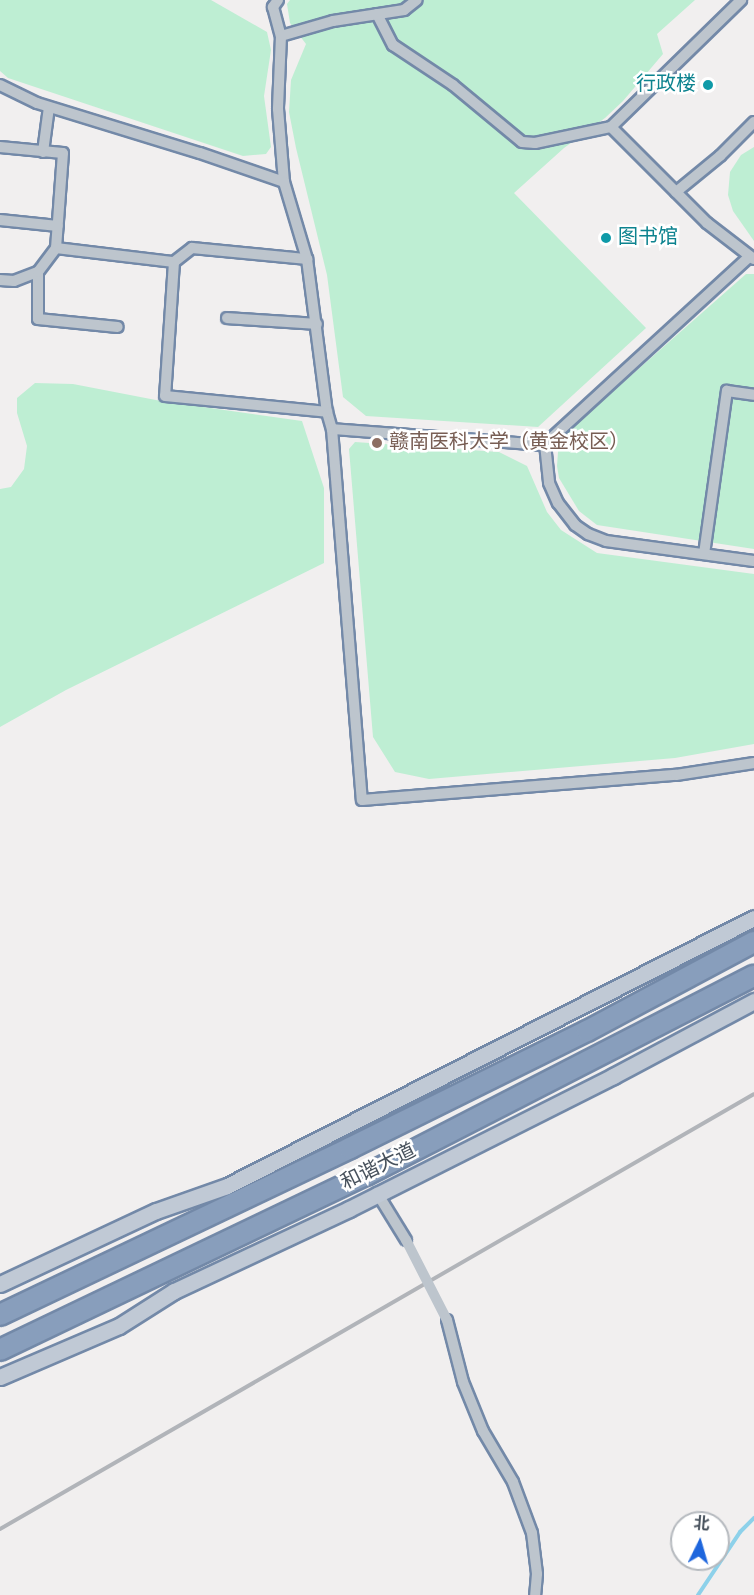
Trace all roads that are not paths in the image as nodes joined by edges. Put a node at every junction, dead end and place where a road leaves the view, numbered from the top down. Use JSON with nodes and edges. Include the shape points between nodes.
{"nodes":[{"id":1,"x":278,"y":0,"type":"edge"},
{"id":2,"x":417,"y":0,"type":"edge"},
{"id":3,"x":741,"y":0,"type":"edge"},
{"id":4,"x":378,"y":14,"type":"junction"},
{"id":5,"x":281,"y":36,"type":"junction"},
{"id":6,"x":0,"y":85,"type":"edge"},
{"id":7,"x":49,"y":106,"type":"junction"},
{"id":8,"x":754,"y":122,"type":"edge"},
{"id":9,"x":611,"y":127,"type":"junction"},
{"id":10,"x":0,"y":147,"type":"edge"},
{"id":11,"x":43,"y":152,"type":"junction"},
{"id":12,"x":284,"y":182,"type":"junction"},
{"id":13,"x":676,"y":192,"type":"junction"},
{"id":14,"x":0,"y":220,"type":"edge"},
{"id":15,"x":58,"y":226,"type":"junction"},
{"id":16,"x":56,"y":248,"type":"junction"},
{"id":17,"x":751,"y":258,"type":"edge"},
{"id":18,"x":308,"y":260,"type":"junction"},
{"id":19,"x":174,"y":262,"type":"junction"},
{"id":20,"x":38,"y":272,"type":"junction"},
{"id":21,"x":0,"y":280,"type":"edge"},
{"id":22,"x":227,"y":318,"type":"dead end"},
{"id":23,"x":317,"y":324,"type":"junction"},
{"id":24,"x":118,"y":327,"type":"dead end"},
{"id":25,"x":754,"y":395,"type":"edge"},
{"id":26,"x":327,"y":412,"type":"junction"},
{"id":27,"x":332,"y":429,"type":"junction"},
{"id":28,"x":545,"y":444,"type":"junction"},
{"id":29,"x":704,"y":554,"type":"junction"},
{"id":30,"x":754,"y":561,"type":"edge"},
{"id":31,"x":754,"y":763,"type":"edge"},
{"id":32,"x":754,"y":918,"type":"edge"},
{"id":33,"x":754,"y":942,"type":"edge"},
{"id":34,"x":754,"y":976,"type":"edge"},
{"id":35,"x":754,"y":1001,"type":"edge"},
{"id":36,"x":377,"y":1193,"type":"junction"},
{"id":37,"x":0,"y":1284,"type":"edge"},
{"id":38,"x":0,"y":1315,"type":"edge"},
{"id":39,"x":0,"y":1350,"type":"edge"},
{"id":40,"x":0,"y":1377,"type":"edge"},
{"id":41,"x":535,"y":1595,"type":"edge"}],
"edges":[{"from":1,"to":5,"type":"street","via":[[273,7]]},
{"from":2,"to":4,"type":"street","via":[[404,10]]},
{"from":3,"to":9,"type":"street"},
{"from":4,"to":5,"type":"street","via":[[333,21]]},
{"from":4,"to":9,"type":"street","via":[[393,45],[453,86],[522,142],[535,143]]},
{"from":5,"to":12,"type":"street","via":[[278,109]]},
{"from":6,"to":7,"type":"street"},
{"from":7,"to":11,"type":"street"},
{"from":7,"to":12,"type":"street"},
{"from":8,"to":13,"type":"street"},
{"from":9,"to":13,"type":"street"},
{"from":10,"to":11,"type":"street"},
{"from":11,"to":15,"type":"street","via":[[63,153]]},
{"from":12,"to":18,"type":"street"},
{"from":13,"to":17,"type":"street"},
{"from":14,"to":15,"type":"street"},
{"from":15,"to":16,"type":"street"},
{"from":16,"to":19,"type":"street"},
{"from":16,"to":20,"type":"street"},
{"from":17,"to":28,"type":"street"},
{"from":18,"to":19,"type":"street","via":[[192,248]]},
{"from":18,"to":23,"type":"street"},
{"from":19,"to":26,"type":"street","via":[[165,396]]},
{"from":20,"to":21,"type":"street","via":[[14,281]]},
{"from":20,"to":24,"type":"street","via":[[38,319]]},
{"from":22,"to":23,"type":"street"},
{"from":23,"to":26,"type":"street"},
{"from":25,"to":29,"type":"street","via":[[728,391]]},
{"from":26,"to":27,"type":"street"},
{"from":27,"to":28,"type":"street"},
{"from":27,"to":31,"type":"street","via":[[362,800],[676,775]]},
{"from":28,"to":29,"type":"street","via":[[549,483],[575,525],[606,541]]},
{"from":29,"to":30,"type":"street"},
{"from":32,"to":37,"type":"street","via":[[227,1186],[156,1211]]},
{"from":33,"to":38,"type":"highway","name":"和谐大道","via":[[350,1148]]},
{"from":34,"to":39,"type":"highway","name":"和谐大道","via":[[366,1175]]},
{"from":35,"to":36,"type":"street","via":[[613,1077]]},
{"from":36,"to":40,"type":"street","via":[[174,1291],[118,1326]]},
{"from":36,"to":41,"type":"street","bridge":true,"via":[[447,1320],[463,1382],[483,1431],[513,1482],[532,1533],[537,1574]]}]}
